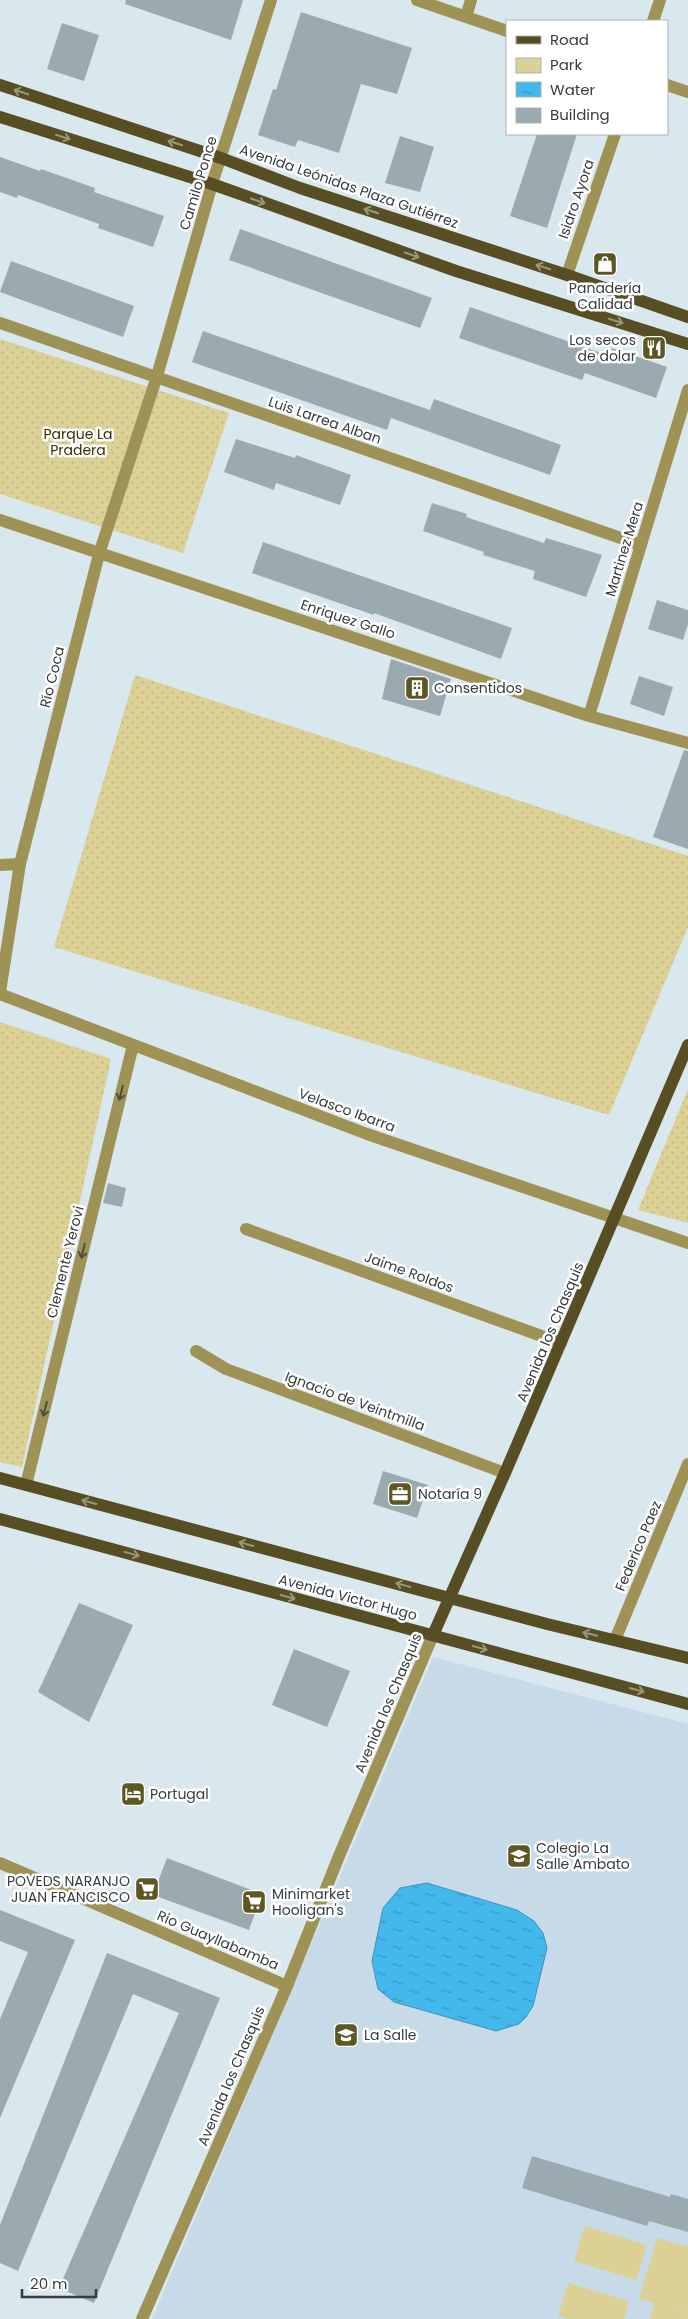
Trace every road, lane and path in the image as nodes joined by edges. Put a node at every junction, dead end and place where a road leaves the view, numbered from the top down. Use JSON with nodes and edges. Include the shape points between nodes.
{"nodes":[{"id":1,"x":271,"y":0,"type":"edge"},
{"id":2,"x":417,"y":0,"type":"edge"},
{"id":3,"x":471,"y":0,"type":"edge"},
{"id":4,"x":660,"y":0,"type":"edge"},
{"id":5,"x":466,"y":17,"type":"junction"},
{"id":6,"x":653,"y":20,"type":"edge"},
{"id":7,"x":506,"y":31,"type":"edge"},
{"id":8,"x":0,"y":85,"type":"edge"},
{"id":9,"x":668,"y":85,"type":"edge"},
{"id":10,"x":688,"y":92,"type":"edge"},
{"id":11,"x":0,"y":117,"type":"edge"},
{"id":12,"x":615,"y":135,"type":"edge"},
{"id":13,"x":221,"y":158,"type":"junction"},
{"id":14,"x":212,"y":184,"type":"junction"},
{"id":15,"x":567,"y":275,"type":"junction"},
{"id":16,"x":688,"y":317,"type":"edge"},
{"id":17,"x":0,"y":323,"type":"edge"},
{"id":18,"x":688,"y":344,"type":"edge"},
{"id":19,"x":157,"y":376,"type":"junction"},
{"id":20,"x":688,"y":390,"type":"edge"},
{"id":21,"x":0,"y":520,"type":"edge"},
{"id":22,"x":641,"y":545,"type":"junction"},
{"id":23,"x":99,"y":554,"type":"junction"},
{"id":24,"x":589,"y":716,"type":"junction"},
{"id":25,"x":688,"y":743,"type":"edge"},
{"id":26,"x":20,"y":864,"type":"junction"},
{"id":27,"x":0,"y":865,"type":"edge"},
{"id":28,"x":0,"y":993,"type":"edge"},
{"id":29,"x":133,"y":1045,"type":"junction"},
{"id":30,"x":688,"y":1045,"type":"edge"},
{"id":31,"x":615,"y":1218,"type":"junction"},
{"id":32,"x":246,"y":1229,"type":"dead end"},
{"id":33,"x":688,"y":1243,"type":"edge"},
{"id":34,"x":561,"y":1343,"type":"junction"},
{"id":35,"x":196,"y":1351,"type":"dead end"},
{"id":36,"x":688,"y":1464,"type":"edge"},
{"id":37,"x":505,"y":1473,"type":"junction"},
{"id":38,"x":0,"y":1478,"type":"edge"},
{"id":39,"x":26,"y":1485,"type":"junction"},
{"id":40,"x":0,"y":1519,"type":"edge"},
{"id":41,"x":450,"y":1598,"type":"junction"},
{"id":42,"x":433,"y":1636,"type":"junction"},
{"id":43,"x":615,"y":1640,"type":"junction"},
{"id":44,"x":688,"y":1658,"type":"edge"},
{"id":45,"x":688,"y":1704,"type":"edge"},
{"id":46,"x":0,"y":1863,"type":"edge"},
{"id":47,"x":287,"y":1986,"type":"junction"},
{"id":48,"x":142,"y":2319,"type":"edge"}],
"edges":[{"from":1,"to":13,"type":"street","name":"Camilo Ponce"},
{"from":2,"to":5,"type":"street"},
{"from":3,"to":5,"type":"street"},
{"from":4,"to":6,"type":"street"},
{"from":5,"to":7,"type":"street"},
{"from":13,"to":8,"type":"main road","name":"Avenida Leónidas Plaza Gutiérrez","one_way":true},
{"from":9,"to":10,"type":"street"},
{"from":11,"to":14,"type":"main road","one_way":true},
{"from":12,"to":15,"type":"street","name":"Isidro Ayora"},
{"from":13,"to":14,"type":"street","name":"Camilo Ponce"},
{"from":15,"to":13,"type":"main road","name":"Avenida Leónidas Plaza Gutiérrez","one_way":true,"via":[[300,188]]},
{"from":14,"to":18,"type":"main road","one_way":true,"via":[[456,271]]},
{"from":14,"to":19,"type":"street","name":"Camilo Ponce"},
{"from":15,"to":16,"type":"main road","name":"Avenida Leónidas Plaza Gutiérrez"},
{"from":17,"to":19,"type":"street","name":"Luis Larrea Alban"},
{"from":19,"to":22,"type":"street","name":"Luis Larrea Alban"},
{"from":19,"to":23,"type":"street","name":"Río Coca"},
{"from":20,"to":22,"type":"street","name":"Martinez Mera"},
{"from":21,"to":23,"type":"street","name":"Enriquez Gallo"},
{"from":22,"to":24,"type":"street","name":"Martinez Mera"},
{"from":23,"to":24,"type":"street","name":"Enriquez Gallo"},
{"from":23,"to":26,"type":"street","name":"Río Coca"},
{"from":24,"to":25,"type":"street","name":"Enriquez Gallo"},
{"from":26,"to":27,"type":"street"},
{"from":26,"to":28,"type":"street","name":"Río Coca"},
{"from":28,"to":29,"type":"street","name":"Velasco Ibarra"},
{"from":29,"to":31,"type":"street","name":"Velasco Ibarra","via":[[367,1134]]},
{"from":29,"to":39,"type":"street","name":"Clemente Yerovi","one_way":true},
{"from":30,"to":31,"type":"main road","name":"Avenida los Chasquis"},
{"from":31,"to":33,"type":"street","name":"Velasco Ibarra"},
{"from":31,"to":34,"type":"main road","name":"Avenida los Chasquis"},
{"from":32,"to":34,"type":"street","name":"Jaime Roldos"},
{"from":34,"to":37,"type":"main road","name":"Avenida los Chasquis"},
{"from":35,"to":37,"type":"street","name":"Ignacio de Veintmilla","via":[[226,1369]]},
{"from":36,"to":43,"type":"street","name":"Federico Paez"},
{"from":37,"to":41,"type":"main road","name":"Avenida los Chasquis"},
{"from":38,"to":39,"type":"main road","name":"Avenida Victor Hugo"},
{"from":41,"to":39,"type":"main road","name":"Avenida Victor Hugo","one_way":true},
{"from":40,"to":42,"type":"main road","name":"Avenida Victor Hugo","one_way":true},
{"from":41,"to":42,"type":"main road","name":"Avenida los Chasquis"},
{"from":43,"to":41,"type":"main road","name":"Avenida Victor Hugo","one_way":true},
{"from":42,"to":45,"type":"main road","name":"Avenida Victor Hugo","one_way":true},
{"from":42,"to":47,"type":"street","name":"Avenida los Chasquis"},
{"from":43,"to":44,"type":"main road","name":"Avenida Victor Hugo"},
{"from":46,"to":47,"type":"street","name":"Rio Guayllabamba"},
{"from":47,"to":48,"type":"street","name":"Avenida los Chasquis"}]}
